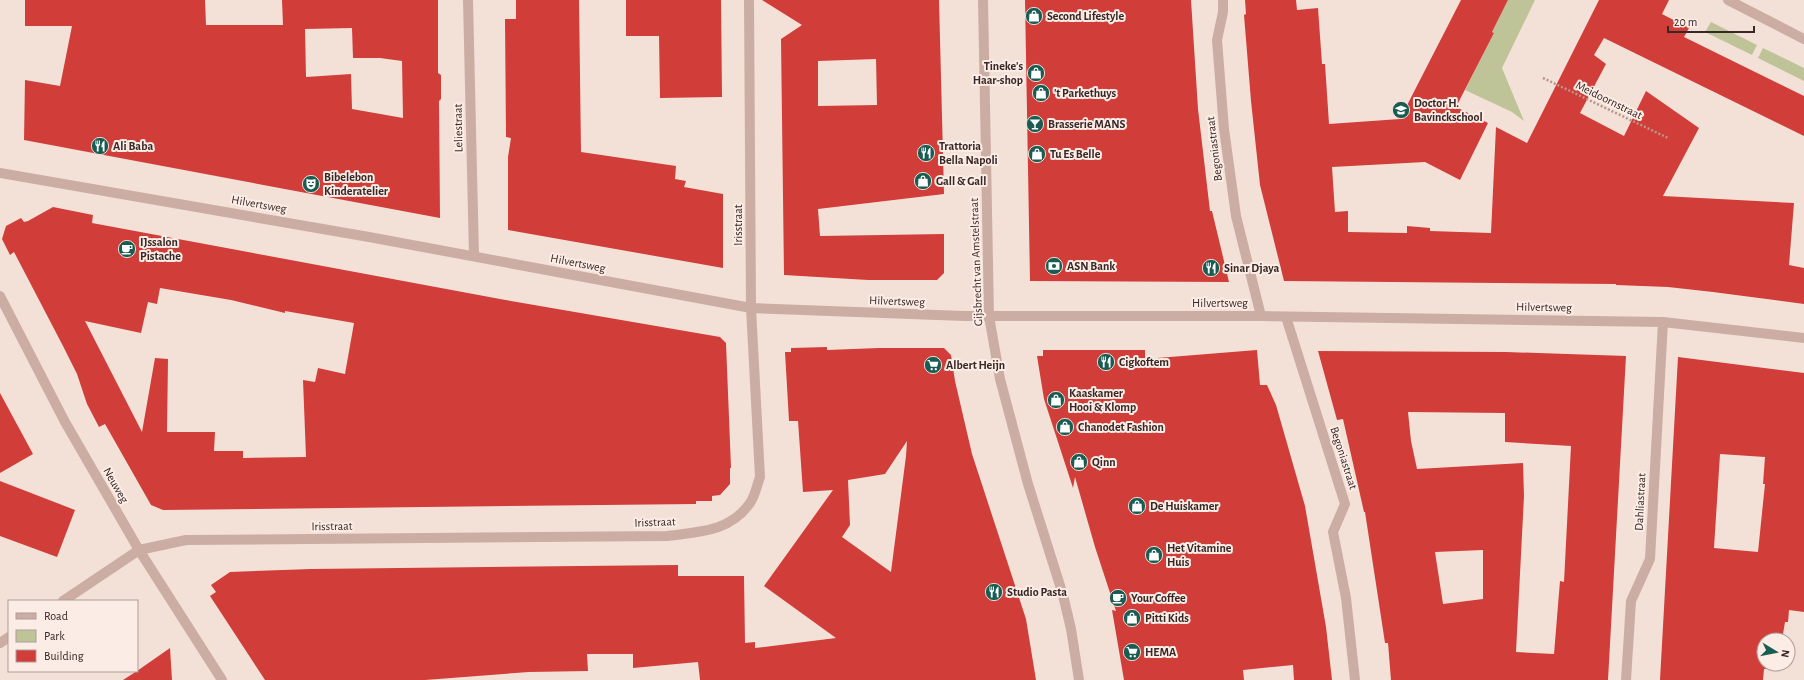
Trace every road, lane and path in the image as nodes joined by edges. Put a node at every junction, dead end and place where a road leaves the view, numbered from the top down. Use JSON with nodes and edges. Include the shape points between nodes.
{"nodes":[{"id":1,"x":468,"y":0,"type":"edge"},
{"id":2,"x":749,"y":0,"type":"edge"},
{"id":3,"x":983,"y":0,"type":"edge"},
{"id":4,"x":1223,"y":0,"type":"edge"},
{"id":5,"x":1728,"y":0,"type":"edge"},
{"id":6,"x":1804,"y":39,"type":"edge"},
{"id":7,"x":1543,"y":78,"type":"dead end"},
{"id":8,"x":1668,"y":138,"type":"dead end"},
{"id":9,"x":0,"y":172,"type":"edge"},
{"id":10,"x":474,"y":256,"type":"junction"},
{"id":11,"x":0,"y":296,"type":"edge"},
{"id":12,"x":751,"y":308,"type":"junction"},
{"id":13,"x":989,"y":316,"type":"junction"},
{"id":14,"x":1261,"y":316,"type":"junction"},
{"id":15,"x":1286,"y":317,"type":"junction"},
{"id":16,"x":1662,"y":322,"type":"junction"},
{"id":17,"x":1804,"y":338,"type":"edge"},
{"id":18,"x":139,"y":550,"type":"junction"},
{"id":19,"x":64,"y":600,"type":"edge"},
{"id":20,"x":222,"y":680,"type":"edge"},
{"id":21,"x":1078,"y":680,"type":"edge"},
{"id":22,"x":1355,"y":680,"type":"edge"},
{"id":23,"x":1626,"y":680,"type":"edge"}],
"edges":[{"from":1,"to":10,"type":"street","name":"Leliestraat"},
{"from":2,"to":12,"type":"street","name":"Irisstraat"},
{"from":3,"to":13,"type":"street","name":"Gijsbrecht van Amstelstraat"},
{"from":4,"to":14,"type":"street","name":"Begoniastraat","via":[[1217,40],[1224,129],[1236,216]]},
{"from":5,"to":6,"type":"street"},
{"from":7,"to":8,"type":"path","name":"Meidoornstraat"},
{"from":9,"to":10,"type":"street","name":"Hilvertsweg"},
{"from":10,"to":12,"type":"street","name":"Hilvertsweg"},
{"from":11,"to":18,"type":"street","name":"Neuweg","via":[[65,422]]},
{"from":12,"to":13,"type":"street","name":"Hilvertsweg"},
{"from":12,"to":18,"type":"street","name":"Irisstraat","via":[[760,477],[751,502],[740,515],[710,531],[667,536],[186,540]]},
{"from":13,"to":14,"type":"street","name":"Hilvertsweg"},
{"from":13,"to":21,"type":"street","name":"Gijsbrecht van Amstelstraat","via":[[1000,379],[1028,484],[1072,629]]},
{"from":14,"to":15,"type":"street","name":"Hilvertsweg"},
{"from":15,"to":16,"type":"street","name":"Hilvertsweg"},
{"from":15,"to":22,"type":"street","name":"Begoniastraat","via":[[1344,504],[1333,532],[1346,598]]},
{"from":16,"to":17,"type":"street","name":"Hilvertsweg"},
{"from":16,"to":23,"type":"street","name":"Dahliastraat","via":[[1650,559],[1631,601]]},
{"from":18,"to":19,"type":"street","name":"Irisstraat"},
{"from":18,"to":20,"type":"street","name":"Neuweg"}]}
